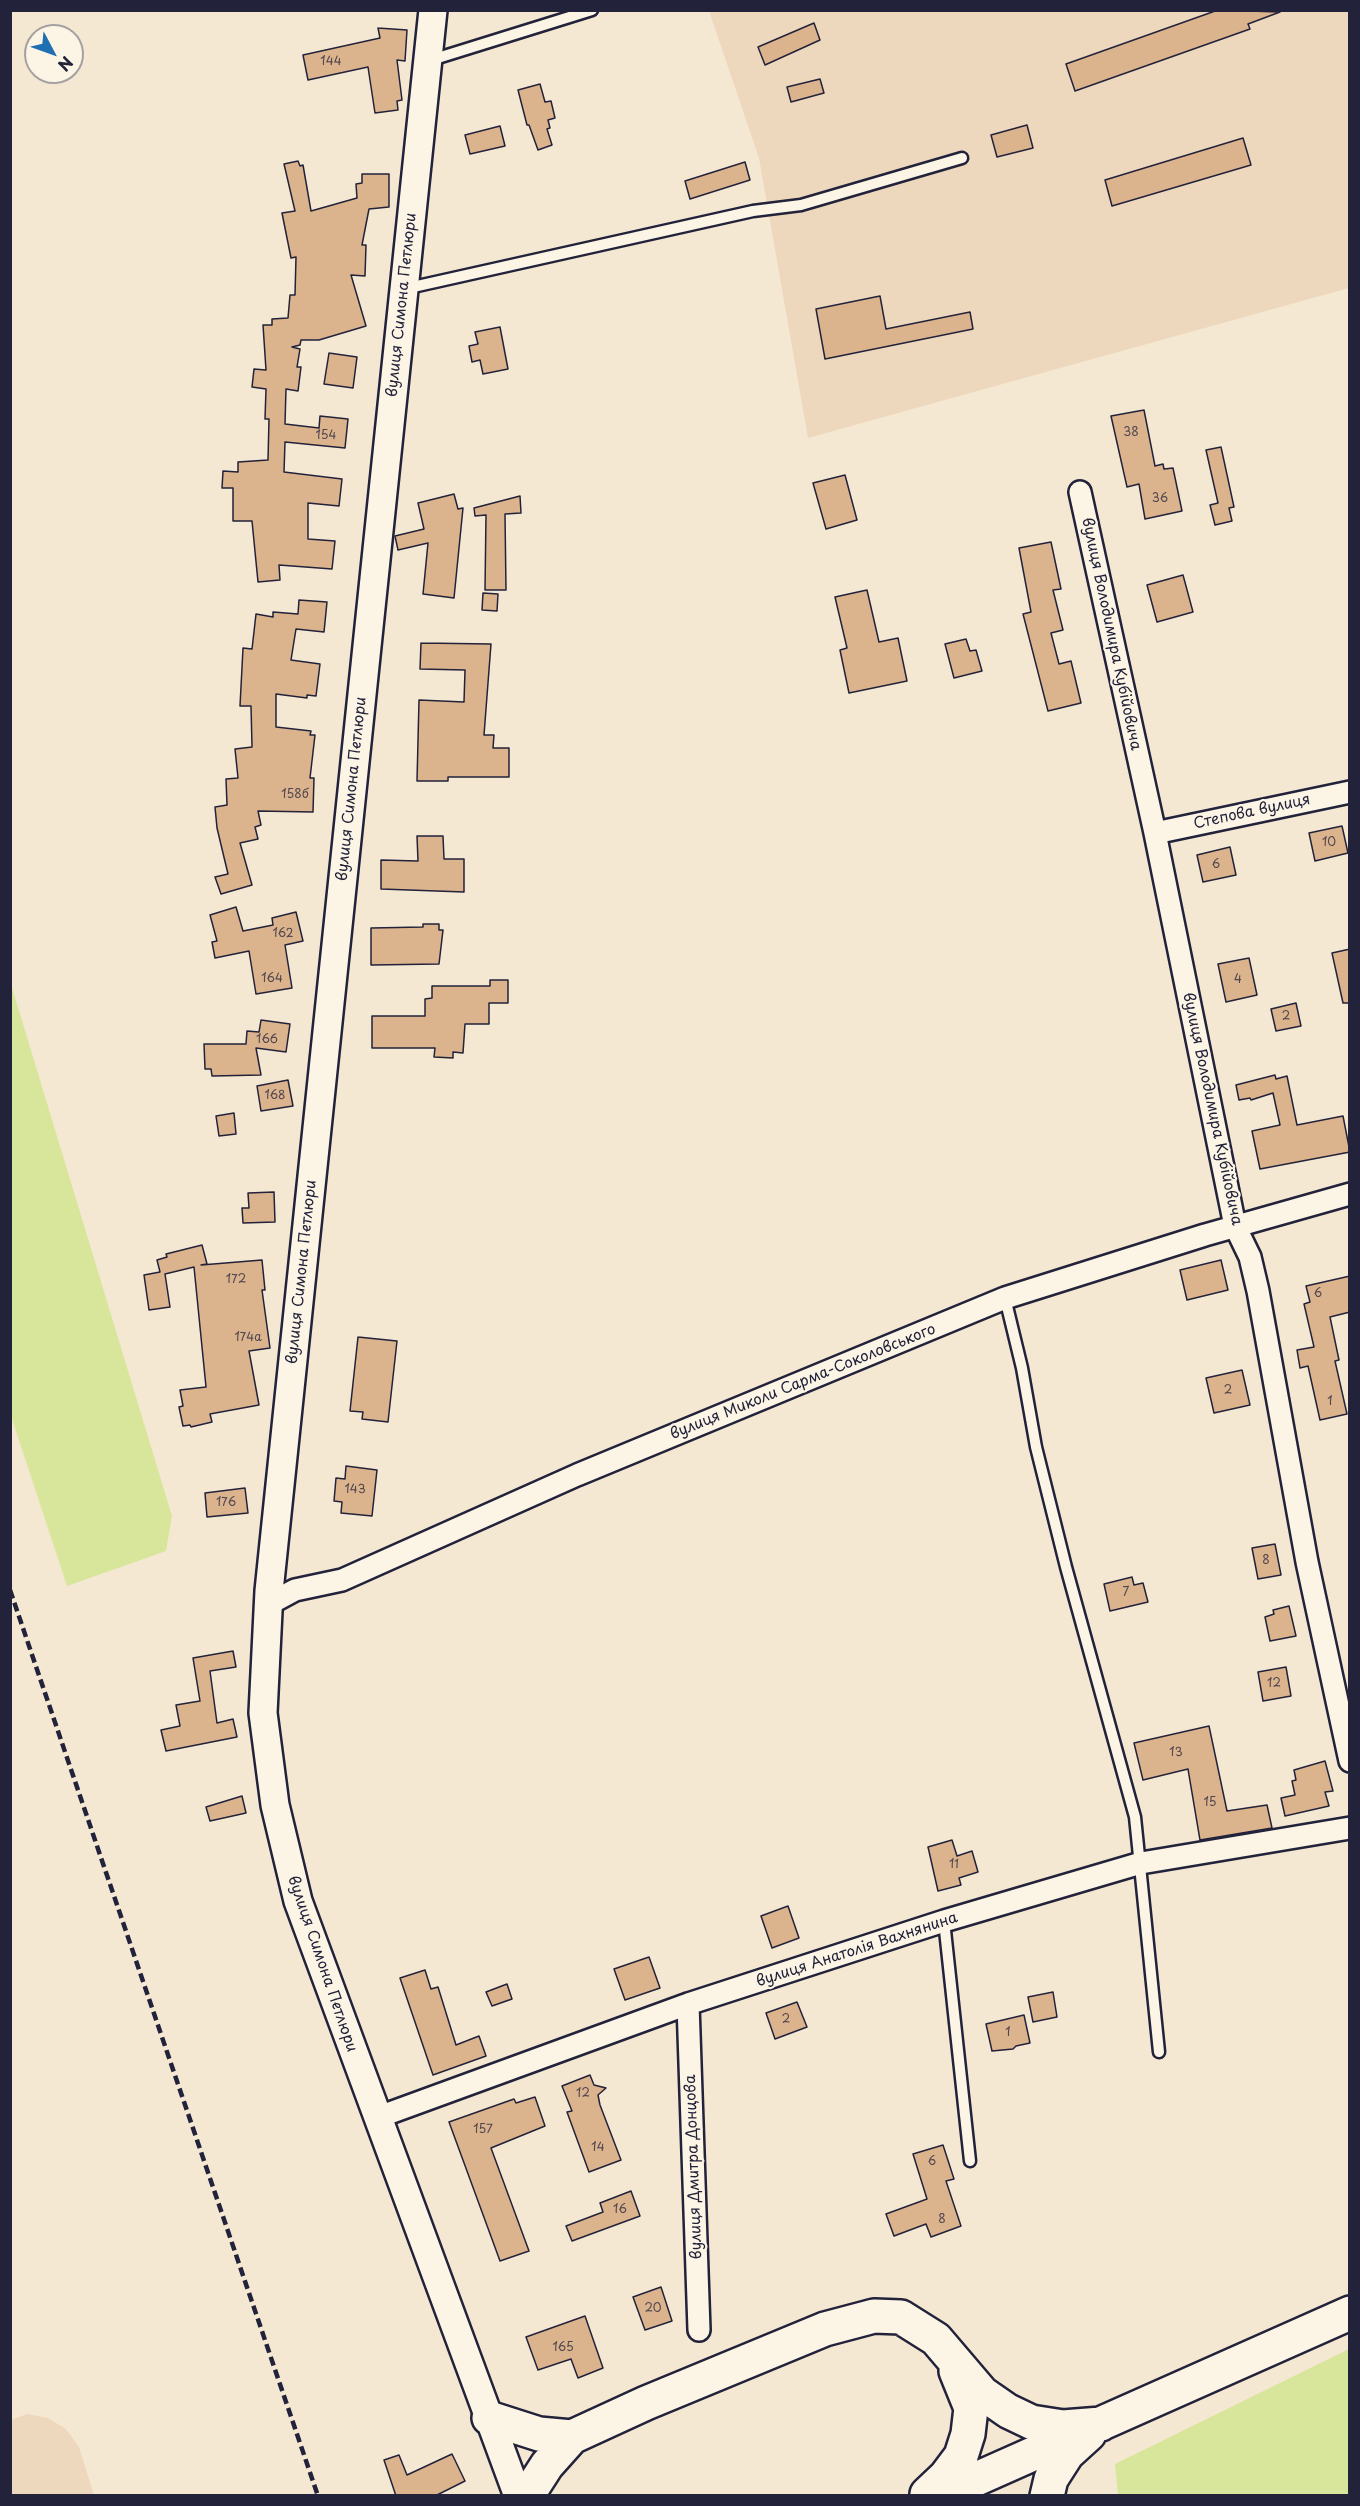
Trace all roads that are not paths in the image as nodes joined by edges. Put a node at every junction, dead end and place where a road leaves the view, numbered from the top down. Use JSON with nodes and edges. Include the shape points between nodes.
{"nodes":[{"id":1,"x":433,"y":10,"type":"edge"},
{"id":2,"x":592,"y":10,"type":"edge"},
{"id":3,"x":428,"y":61,"type":"junction"},
{"id":4,"x":962,"y":158,"type":"dead end"},
{"id":5,"x":404,"y":289,"type":"junction"},
{"id":6,"x":1080,"y":492,"type":"dead end"},
{"id":7,"x":1350,"y":792,"type":"edge"},
{"id":8,"x":1155,"y":832,"type":"junction"},
{"id":9,"x":1350,"y":1194,"type":"edge"},
{"id":10,"x":1235,"y":1226,"type":"junction"},
{"id":11,"x":1005,"y":1298,"type":"junction"},
{"id":12,"x":269,"y":1604,"type":"junction"},
{"id":13,"x":1350,"y":1761,"type":"edge"},
{"id":14,"x":1350,"y":1828,"type":"edge"},
{"id":15,"x":1141,"y":1863,"type":"junction"},
{"id":16,"x":944,"y":1921,"type":"junction"},
{"id":17,"x":688,"y":2004,"type":"junction"},
{"id":18,"x":1159,"y":2052,"type":"dead end"},
{"id":19,"x":376,"y":2118,"type":"junction"},
{"id":20,"x":970,"y":2161,"type":"dead end"},
{"id":21,"x":1350,"y":2313,"type":"edge"},
{"id":22,"x":699,"y":2330,"type":"dead end"},
{"id":23,"x":936,"y":2339,"type":"junction"},
{"id":24,"x":489,"y":2418,"type":"junction"},
{"id":25,"x":1101,"y":2424,"type":"junction"},
{"id":26,"x":572,"y":2437,"type":"junction"},
{"id":27,"x":518,"y":2496,"type":"edge"},
{"id":28,"x":527,"y":2496,"type":"edge"},
{"id":29,"x":924,"y":2496,"type":"edge"},
{"id":30,"x":938,"y":2496,"type":"edge"},
{"id":31,"x":1047,"y":2496,"type":"edge"}],
"edges":[{"from":1,"to":3,"type":"street","name":"вулиця Симона Петлюри"},
{"from":2,"to":3,"type":"lane"},
{"from":3,"to":5,"type":"street","name":"вулиця Симона Петлюри"},
{"from":4,"to":5,"type":"lane","via":[[801,205],[753,211]]},
{"from":5,"to":12,"type":"street","name":"вулиця Симона Петлюри"},
{"from":6,"to":8,"type":"street","name":"вулиця Володимира Кубійовича"},
{"from":7,"to":8,"type":"street","name":"Степова вулиця"},
{"from":8,"to":10,"type":"street","name":"вулиця Володимира Кубійовича"},
{"from":9,"to":10,"type":"street","name":"вулиця Миколи Сарма-Соколовського"},
{"from":10,"to":11,"type":"street","name":"вулиця Миколи Сарма-Соколовського"},
{"from":10,"to":13,"type":"street","name":"вулиця Володимира Кубійовича","via":[[1250,1257],[1258,1291],[1307,1562]]},
{"from":11,"to":12,"type":"street","name":"вулиця Миколи Сарма-Соколовського","via":[[577,1475],[351,1576],[296,1590]]},
{"from":11,"to":15,"type":"lane","via":[[1066,1567],[1135,1817]]},
{"from":12,"to":19,"type":"street","name":"вулиця Симона Петлюри","via":[[263,1713],[275,1805],[298,1901]]},
{"from":14,"to":15,"type":"street","name":"вулиця Анатолія Вахнянина"},
{"from":15,"to":16,"type":"street","name":"вулиця Анатолія Вахнянина"},
{"from":15,"to":18,"type":"lane"},
{"from":16,"to":17,"type":"street","name":"вулиця Анатолія Вахнянина"},
{"from":16,"to":20,"type":"lane"},
{"from":17,"to":19,"type":"street","name":"вулиця Анатолія Вахнянина"},
{"from":17,"to":22,"type":"street","name":"вулиця Дмитра Донцова"},
{"from":19,"to":24,"type":"street","name":"вулиця Симона Петлюри"},
{"from":21,"to":25,"type":"main road"},
{"from":23,"to":25,"type":"main road","via":[[982,2393],[1008,2411],[1032,2422],[1063,2427]]},
{"from":23,"to":26,"type":"main road","via":[[901,2317],[874,2316],[854,2321],[825,2329]]},
{"from":23,"to":29,"type":"main road","via":[[959,2377],[971,2408],[961,2456]]},
{"from":24,"to":26,"type":"main road","via":[[539,2434]]},
{"from":24,"to":27,"type":"street","name":"вулиця Симона Петлюри"},
{"from":25,"to":30,"type":"main road"},
{"from":25,"to":31,"type":"main road","via":[[1067,2454]]},
{"from":26,"to":28,"type":"main road"}]}
